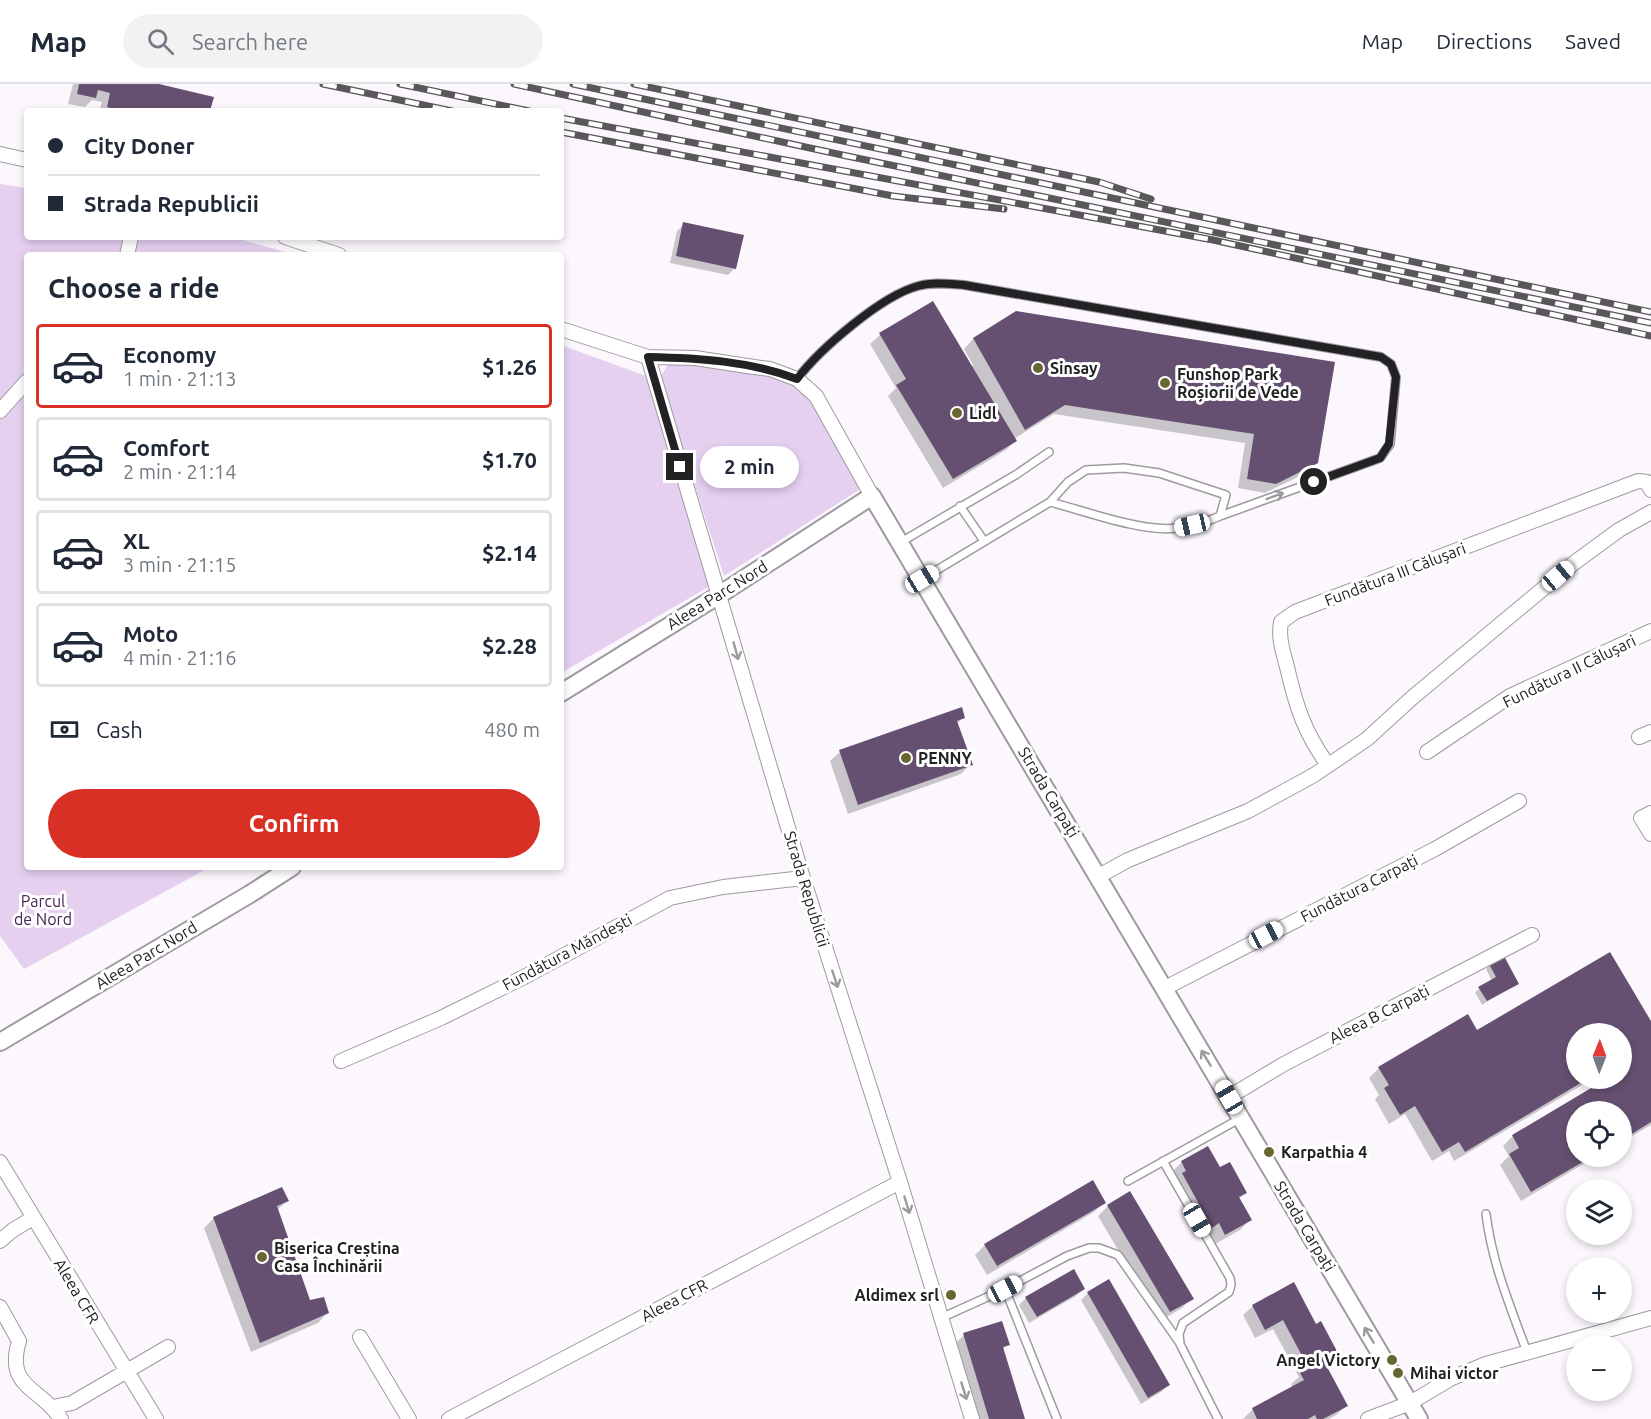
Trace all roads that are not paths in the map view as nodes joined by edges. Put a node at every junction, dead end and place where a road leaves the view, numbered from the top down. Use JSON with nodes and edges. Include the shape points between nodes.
{"nodes":[{"id":1,"x":0,"y":154,"type":"edge"},
{"id":2,"x":24,"y":159,"type":"edge"},
{"id":3,"x":294,"y":240,"type":"edge"},
{"id":4,"x":330,"y":252,"type":"edge"},
{"id":5,"x":564,"y":330,"type":"edge"},
{"id":6,"x":648,"y":357,"type":"junction"},
{"id":7,"x":797,"y":379,"type":"junction"},
{"id":8,"x":24,"y":384,"type":"edge"},
{"id":9,"x":0,"y":411,"type":"edge"},
{"id":10,"x":1049,"y":452,"type":"dead end"},
{"id":11,"x":1651,"y":490,"type":"edge"},
{"id":12,"x":872,"y":496,"type":"junction"},
{"id":13,"x":1050,"y":501,"type":"junction"},
{"id":14,"x":960,"y":507,"type":"junction"},
{"id":15,"x":1651,"y":512,"type":"edge"},
{"id":16,"x":1220,"y":516,"type":"junction"},
{"id":17,"x":984,"y":541,"type":"junction"},
{"id":18,"x":901,"y":542,"type":"junction"},
{"id":19,"x":922,"y":579,"type":"junction"},
{"id":20,"x":719,"y":595,"type":"junction"},
{"id":21,"x":1651,"y":631,"type":"edge"},
{"id":22,"x":564,"y":691,"type":"edge"},
{"id":23,"x":1427,"y":752,"type":"dead end"},
{"id":24,"x":1328,"y":765,"type":"junction"},
{"id":25,"x":1519,"y":801,"type":"dead end"},
{"id":26,"x":1651,"y":813,"type":"edge"},
{"id":27,"x":1651,"y":834,"type":"edge"},
{"id":28,"x":287,"y":870,"type":"edge"},
{"id":29,"x":1098,"y":876,"type":"junction"},
{"id":30,"x":803,"y":878,"type":"junction"},
{"id":31,"x":1532,"y":935,"type":"dead end"},
{"id":32,"x":1165,"y":988,"type":"junction"},
{"id":33,"x":0,"y":1042,"type":"edge"},
{"id":34,"x":341,"y":1062,"type":"dead end"},
{"id":35,"x":1229,"y":1097,"type":"junction"},
{"id":36,"x":1241,"y":1118,"type":"junction"},
{"id":37,"x":1164,"y":1161,"type":"junction"},
{"id":38,"x":0,"y":1162,"type":"edge"},
{"id":39,"x":1128,"y":1181,"type":"dead end"},
{"id":40,"x":900,"y":1182,"type":"junction"},
{"id":41,"x":1486,"y":1214,"type":"dead end"},
{"id":42,"x":33,"y":1218,"type":"junction"},
{"id":43,"x":0,"y":1241,"type":"edge"},
{"id":44,"x":1005,"y":1289,"type":"junction"},
{"id":45,"x":0,"y":1307,"type":"edge"},
{"id":46,"x":941,"y":1318,"type":"junction"},
{"id":47,"x":1651,"y":1318,"type":"edge"},
{"id":48,"x":360,"y":1337,"type":"dead end"},
{"id":49,"x":1180,"y":1344,"type":"junction"},
{"id":50,"x":168,"y":1347,"type":"dead end"},
{"id":51,"x":1527,"y":1352,"type":"junction"},
{"id":52,"x":127,"y":1372,"type":"junction"},
{"id":53,"x":1410,"y":1403,"type":"junction"},
{"id":54,"x":57,"y":1413,"type":"edge"},
{"id":55,"x":475,"y":1413,"type":"edge"},
{"id":56,"x":156,"y":1419,"type":"edge"},
{"id":57,"x":409,"y":1419,"type":"edge"},
{"id":58,"x":449,"y":1419,"type":"edge"},
{"id":59,"x":972,"y":1419,"type":"edge"},
{"id":60,"x":1057,"y":1419,"type":"edge"},
{"id":61,"x":1218,"y":1419,"type":"edge"},
{"id":62,"x":1368,"y":1419,"type":"edge"},
{"id":63,"x":1419,"y":1419,"type":"edge"}],
"edges":[{"from":1,"to":2,"type":"street"},
{"from":3,"to":4,"type":"street"},
{"from":5,"to":6,"type":"street","name":"Strada Carpați"},
{"from":6,"to":7,"type":"street","name":"Strada Carpați","via":[[754,366]]},
{"from":6,"to":20,"type":"street","name":"Strada Republicii"},
{"from":7,"to":12,"type":"street","name":"Strada Carpați","via":[[816,396]]},
{"from":16,"to":7,"type":"lane","one_way":true,"via":[[1380,458],[1389,444],[1396,377],[1391,364],[1381,357],[937,283],[917,286],[898,295],[852,326]]},
{"from":8,"to":9,"type":"street"},
{"from":10,"to":14,"type":"lane"},
{"from":11,"to":24,"type":"street","name":"Fundătura III Călușari","via":[[1647,482],[1638,481],[1295,612],[1281,621],[1279,634],[1298,710],[1313,745]]},
{"from":12,"to":18,"type":"street","name":"Strada Carpați"},
{"from":12,"to":20,"type":"street","name":"Aleea Parc Nord"},
{"from":13,"to":16,"type":"lane","via":[[1153,528],[1175,529]]},
{"from":13,"to":16,"type":"lane","via":[[1086,470],[1124,468],[1159,473],[1226,495]]},
{"from":13,"to":17,"type":"lane"},
{"from":14,"to":17,"type":"lane"},
{"from":14,"to":18,"type":"lane"},
{"from":15,"to":24,"type":"street","via":[[1574,563],[1367,739]]},
{"from":17,"to":19,"type":"lane"},
{"from":18,"to":19,"type":"street","name":"Strada Carpați"},
{"from":19,"to":29,"type":"street","name":"Strada Carpați"},
{"from":20,"to":22,"type":"street","name":"Aleea Parc Nord"},
{"from":20,"to":30,"type":"street","name":"Strada Republicii","one_way":true},
{"from":21,"to":23,"type":"street","name":"Fundătura II Călușari","via":[[1510,696]]},
{"from":24,"to":29,"type":"street","via":[[1248,811]]},
{"from":25,"to":32,"type":"street","name":"Fundătura Carpați","via":[[1435,849]]},
{"from":26,"to":27,"type":"street","via":[[1641,818]]},
{"from":28,"to":33,"type":"street","name":"Aleea Parc Nord"},
{"from":29,"to":32,"type":"street","name":"Strada Carpați"},
{"from":30,"to":34,"type":"street","name":"Fundătura Măndești","via":[[670,898],[452,1013]]},
{"from":30,"to":40,"type":"street","name":"Strada Republicii","one_way":true},
{"from":31,"to":35,"type":"street","name":"Aleea B Carpați","via":[[1284,1064]]},
{"from":35,"to":32,"type":"street","name":"Strada Carpați","one_way":true},
{"from":35,"to":36,"type":"street","name":"Strada Carpați"},
{"from":36,"to":37,"type":"lane"},
{"from":53,"to":36,"type":"street","name":"Strada Carpați","one_way":true},
{"from":37,"to":39,"type":"lane"},
{"from":37,"to":49,"type":"lane","via":[[1232,1285],[1229,1292],[1183,1323]]},
{"from":38,"to":42,"type":"street","name":"Aleea CFR"},
{"from":40,"to":46,"type":"street","name":"Strada Republicii","one_way":true},
{"from":40,"to":55,"type":"street","name":"Aleea CFR"},
{"from":41,"to":51,"type":"lane","via":[[1498,1274]]},
{"from":42,"to":43,"type":"street"},
{"from":42,"to":52,"type":"street","name":"Aleea CFR"},
{"from":44,"to":46,"type":"lane"},
{"from":44,"to":49,"type":"lane","via":[[1079,1251],[1109,1250],[1126,1265]]},
{"from":44,"to":60,"type":"lane"},
{"from":45,"to":54,"type":"street","via":[[19,1341],[16,1368],[25,1386]]},
{"from":46,"to":59,"type":"street","name":"Strada Republicii","one_way":true},
{"from":47,"to":51,"type":"street"},
{"from":48,"to":57,"type":"street"},
{"from":49,"to":61,"type":"lane"},
{"from":50,"to":52,"type":"street"},
{"from":51,"to":53,"type":"street","via":[[1452,1378]]},
{"from":52,"to":54,"type":"street"},
{"from":52,"to":56,"type":"street","name":"Aleea CFR"},
{"from":53,"to":62,"type":"street"},
{"from":53,"to":63,"type":"street","name":"Strada Carpați"},
{"from":55,"to":58,"type":"street","name":"Aleea CFR"}]}
